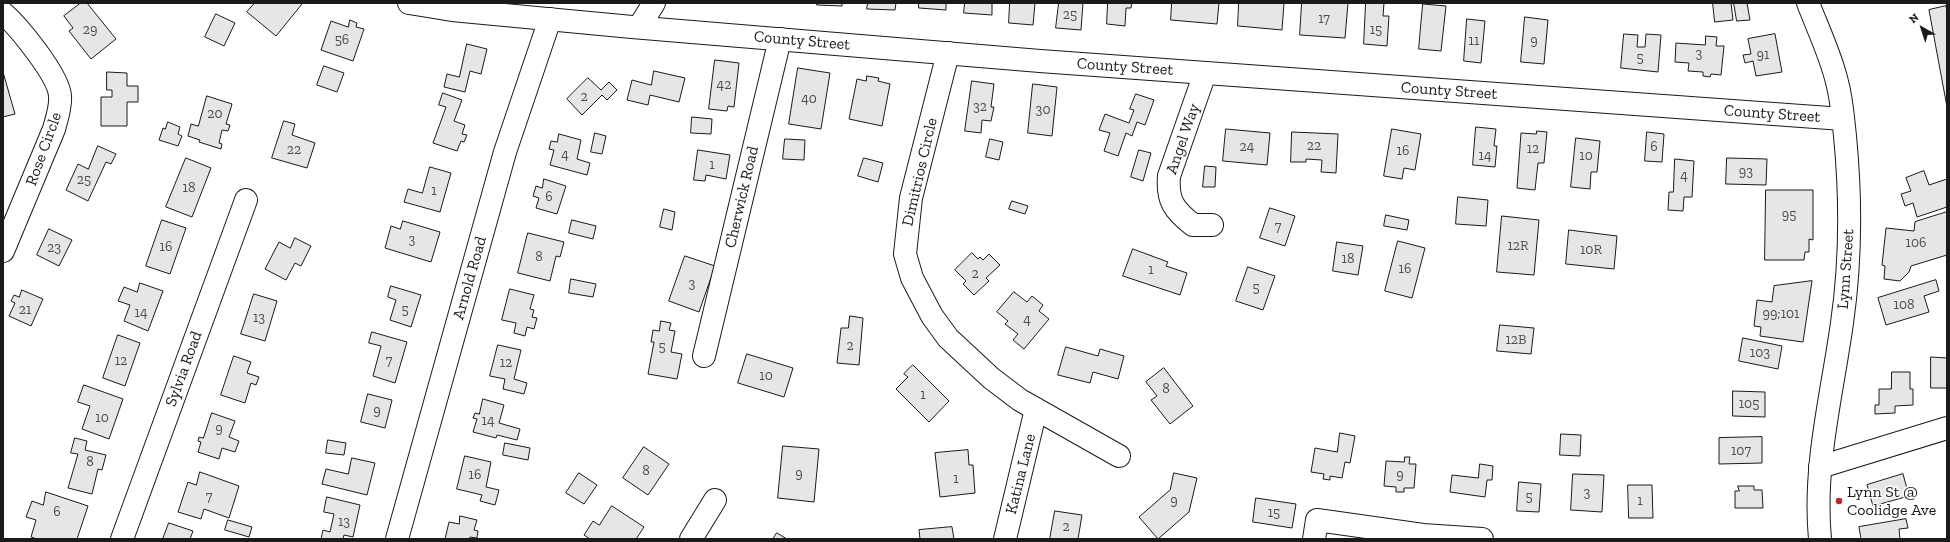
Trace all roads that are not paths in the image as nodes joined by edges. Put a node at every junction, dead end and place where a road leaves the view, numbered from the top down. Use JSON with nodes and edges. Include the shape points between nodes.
{"nodes":[{"id":1,"x":409,"y":3,"type":"edge"},
{"id":2,"x":654,"y":3,"type":"edge"},
{"id":3,"x":1808,"y":3,"type":"edge"},
{"id":4,"x":3,"y":14,"type":"edge"},
{"id":5,"x":550,"y":19,"type":"junction"},
{"id":6,"x":639,"y":27,"type":"junction"},
{"id":7,"x":780,"y":39,"type":"junction"},
{"id":8,"x":948,"y":53,"type":"junction"},
{"id":9,"x":1205,"y":73,"type":"junction"},
{"id":10,"x":1843,"y":119,"type":"junction"},
{"id":11,"x":246,"y":200,"type":"dead end"},
{"id":12,"x":1212,"y":225,"type":"dead end"},
{"id":13,"x":3,"y":251,"type":"edge"},
{"id":14,"x":704,"y":356,"type":"dead end"},
{"id":15,"x":1036,"y":409,"type":"junction"},
{"id":16,"x":1947,"y":428,"type":"edge"},
{"id":17,"x":1119,"y":456,"type":"dead end"},
{"id":18,"x":1820,"y":467,"type":"junction"},
{"id":19,"x":715,"y":500,"type":"dead end"},
{"id":20,"x":1315,"y":529,"type":"edge"},
{"id":21,"x":122,"y":539,"type":"edge"},
{"id":22,"x":397,"y":539,"type":"edge"},
{"id":23,"x":691,"y":539,"type":"edge"},
{"id":24,"x":1005,"y":539,"type":"edge"},
{"id":25,"x":1482,"y":539,"type":"edge"},
{"id":26,"x":1820,"y":539,"type":"edge"}],
"edges":[{"from":1,"to":5,"type":"street","name":"County Street","via":[[452,10]]},
{"from":2,"to":6,"type":"street"},
{"from":3,"to":10,"type":"street","name":"Lynn Street","via":[[1837,82]]},
{"from":4,"to":13,"type":"street","name":"Rose Circle","via":[[15,24],[46,66],[58,84],[60,96],[60,110],[54,129]]},
{"from":5,"to":6,"type":"street","name":"County Street"},
{"from":5,"to":22,"type":"street","name":"Arnold Road","via":[[505,152]]},
{"from":6,"to":7,"type":"street","name":"County Street"},
{"from":7,"to":8,"type":"street","name":"County Street"},
{"from":7,"to":14,"type":"street","name":"Cherwick Road"},
{"from":8,"to":9,"type":"street","name":"County Street"},
{"from":8,"to":15,"type":"street","name":"Dimitrios Circle","via":[[911,198],[905,254],[921,298],[948,338],[991,378]]},
{"from":9,"to":10,"type":"street","name":"County Street"},
{"from":9,"to":12,"type":"street","name":"Angel Way","via":[[1169,176],[1168,192],[1172,203],[1193,225]]},
{"from":10,"to":18,"type":"street","name":"Lynn Street","via":[[1848,168],[1847,274],[1842,321],[1824,422]]},
{"from":11,"to":21,"type":"street","name":"Sylvia Road"},
{"from":15,"to":17,"type":"street","name":"Dimitrios Circle"},
{"from":15,"to":24,"type":"street","name":"Katina Lane"},
{"from":16,"to":18,"type":"street"},
{"from":18,"to":26,"type":"street","name":"Lynn Street"},
{"from":19,"to":23,"type":"street"},
{"from":20,"to":25,"type":"street"}]}
